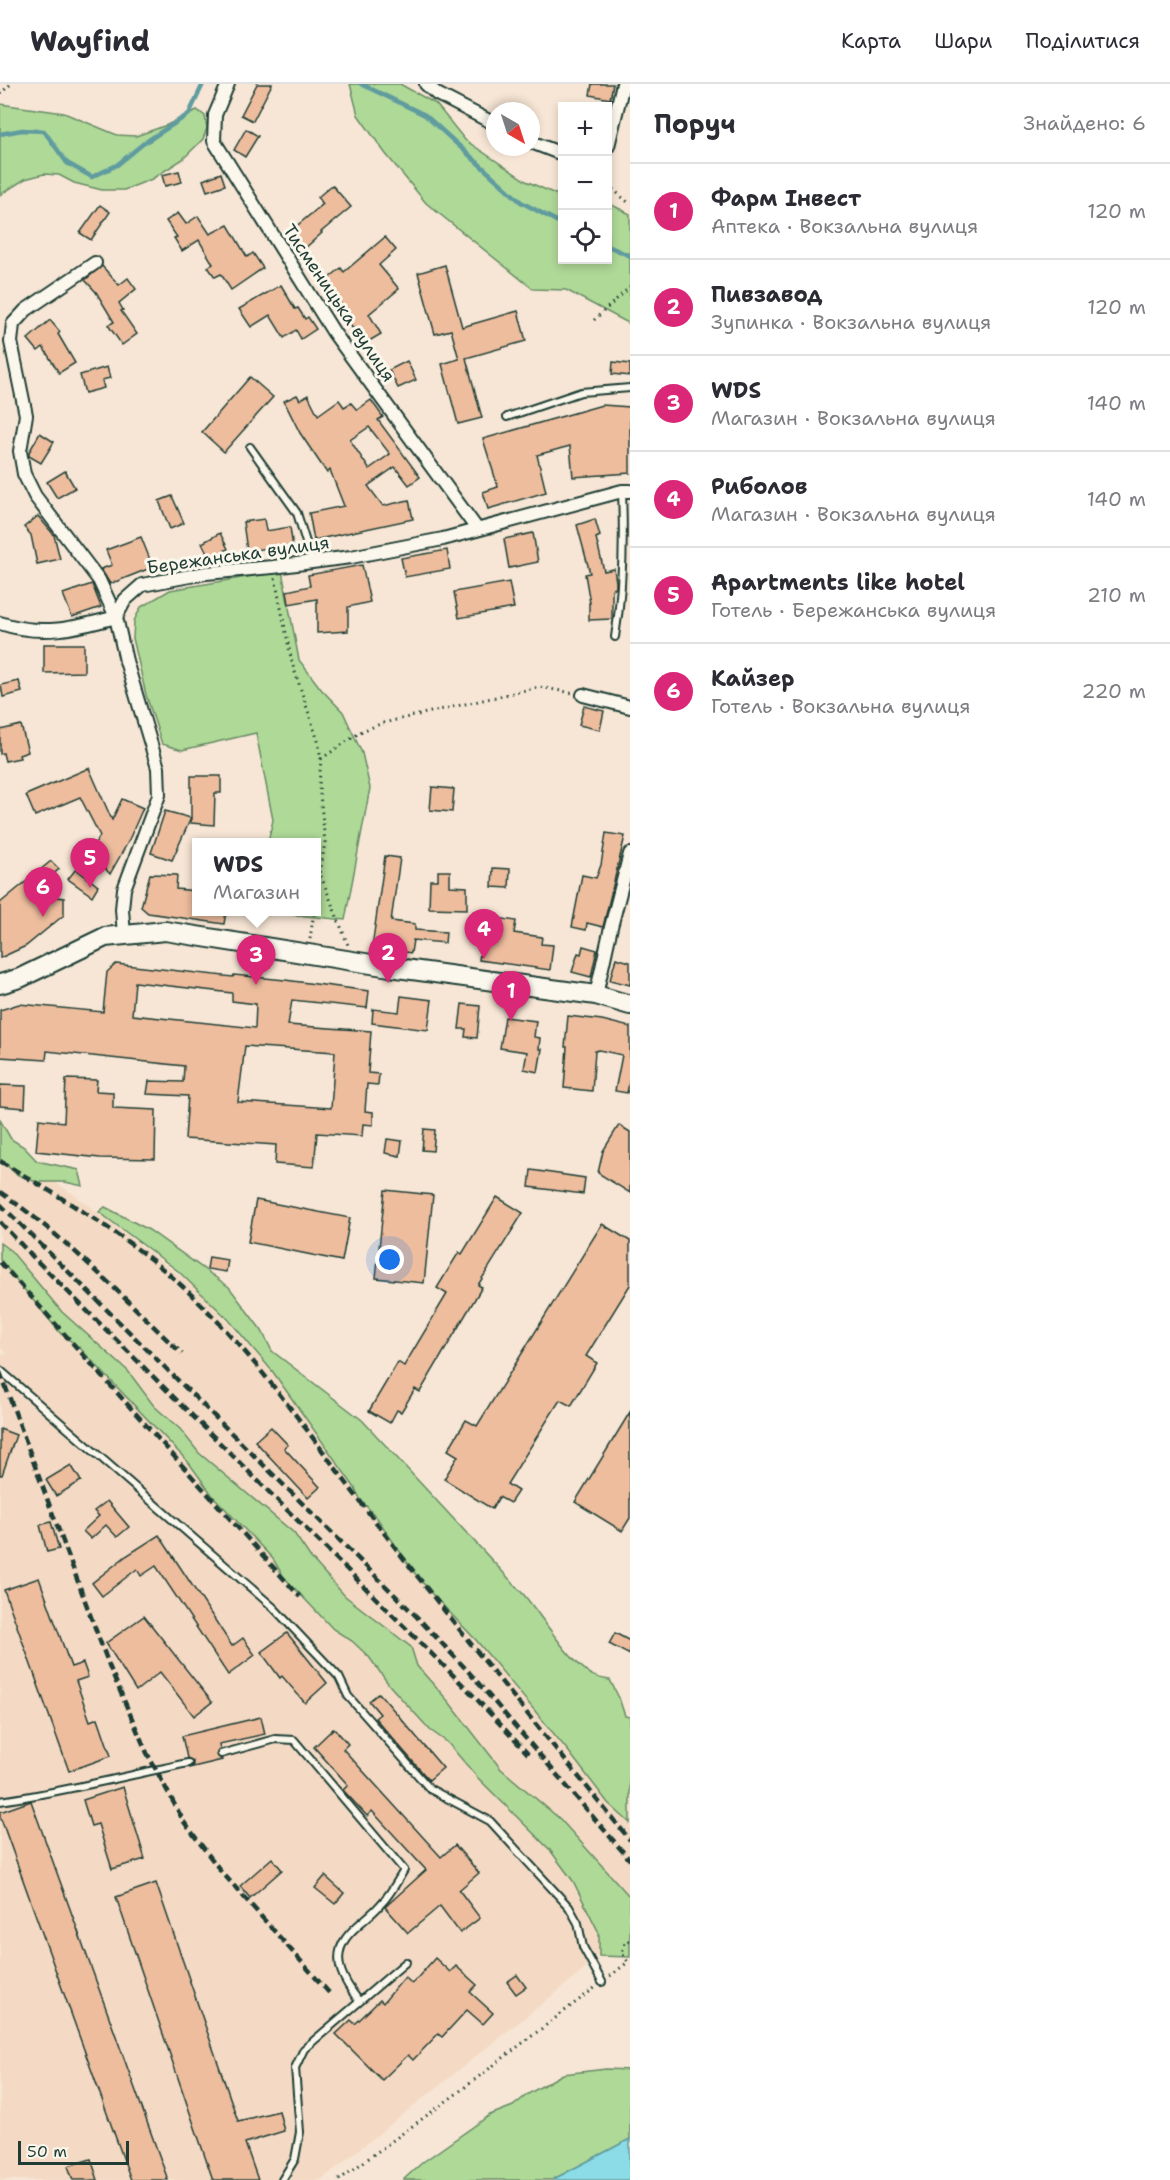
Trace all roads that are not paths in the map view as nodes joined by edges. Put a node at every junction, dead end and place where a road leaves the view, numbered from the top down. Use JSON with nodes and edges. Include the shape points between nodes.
{"nodes":[{"id":1,"x":228,"y":84,"type":"edge"},
{"id":2,"x":426,"y":84,"type":"edge"},
{"id":3,"x":623,"y":84,"type":"edge"},
{"id":4,"x":486,"y":119,"type":"edge"},
{"id":5,"x":612,"y":129,"type":"edge"},
{"id":6,"x":540,"y":145,"type":"edge"},
{"id":7,"x":558,"y":152,"type":"edge"},
{"id":8,"x":95,"y":263,"type":"dead end"},
{"id":9,"x":630,"y":388,"type":"edge"},
{"id":10,"x":507,"y":417,"type":"dead end"},
{"id":11,"x":250,"y":447,"type":"dead end"},
{"id":12,"x":626,"y":491,"type":"edge"},
{"id":13,"x":477,"y":529,"type":"junction"},
{"id":14,"x":312,"y":563,"type":"junction"},
{"id":15,"x":116,"y":617,"type":"junction"},
{"id":16,"x":0,"y":623,"type":"edge"},
{"id":17,"x":615,"y":637,"type":"dead end"},
{"id":18,"x":583,"y":695,"type":"road end"},
{"id":19,"x":630,"y":707,"type":"edge"},
{"id":20,"x":630,"y":854,"type":"edge"},
{"id":21,"x":625,"y":892,"type":"edge"},
{"id":22,"x":124,"y":935,"type":"junction"},
{"id":23,"x":0,"y":984,"type":"edge"},
{"id":24,"x":596,"y":995,"type":"junction"},
{"id":25,"x":630,"y":1005,"type":"edge"},
{"id":26,"x":0,"y":1370,"type":"edge"},
{"id":27,"x":221,"y":1754,"type":"dead end"},
{"id":28,"x":188,"y":1763,"type":"dead end"},
{"id":29,"x":0,"y":1801,"type":"edge"},
{"id":30,"x":406,"y":1962,"type":"dead end"},
{"id":31,"x":602,"y":1982,"type":"road end"},
{"id":32,"x":359,"y":2001,"type":"junction"},
{"id":33,"x":282,"y":2180,"type":"edge"}],
"edges":[{"from":1,"to":13,"type":"street","name":"Тисменицька вулиця","via":[[215,115],[214,141],[334,333]]},
{"from":2,"to":4,"type":"street","via":[[436,94]]},
{"from":3,"to":5,"type":"street"},
{"from":6,"to":7,"type":"street"},
{"from":8,"to":15,"type":"street","via":[[26,310],[14,324],[11,342],[26,415],[20,451],[24,474],[35,496],[99,579]]},
{"from":9,"to":10,"type":"lane","via":[[581,392]]},
{"from":11,"to":14,"type":"lane","via":[[297,513]]},
{"from":12,"to":13,"type":"street","name":"Бережанська вулиця"},
{"from":12,"to":17,"type":"lane"},
{"from":13,"to":14,"type":"street","name":"Бережанська вулиця"},
{"from":14,"to":15,"type":"street","name":"Бережанська вулиця","via":[[206,573],[142,585]]},
{"from":15,"to":16,"type":"street","via":[[68,630],[34,631]]},
{"from":15,"to":22,"type":"street","via":[[158,768],[159,795],[124,889]]},
{"from":18,"to":19,"type":"street"},
{"from":20,"to":21,"type":"street"},
{"from":21,"to":24,"type":"street"},
{"from":22,"to":23,"type":"main road","via":[[105,937]]},
{"from":22,"to":24,"type":"main road","via":[[165,931]]},
{"from":24,"to":25,"type":"main road"},
{"from":26,"to":31,"type":"lane","via":[[273,1607],[339,1677],[348,1696],[430,1790],[490,1821],[569,1907],[578,1923],[583,1947]]},
{"from":27,"to":32,"type":"lane","via":[[275,1739],[294,1740],[404,1870],[382,1904],[346,1937],[338,1953],[340,1969]]},
{"from":28,"to":29,"type":"lane"},
{"from":30,"to":32,"type":"lane"},
{"from":32,"to":33,"type":"lane","via":[[304,2049],[295,2068],[300,2132],[295,2159]]}]}
